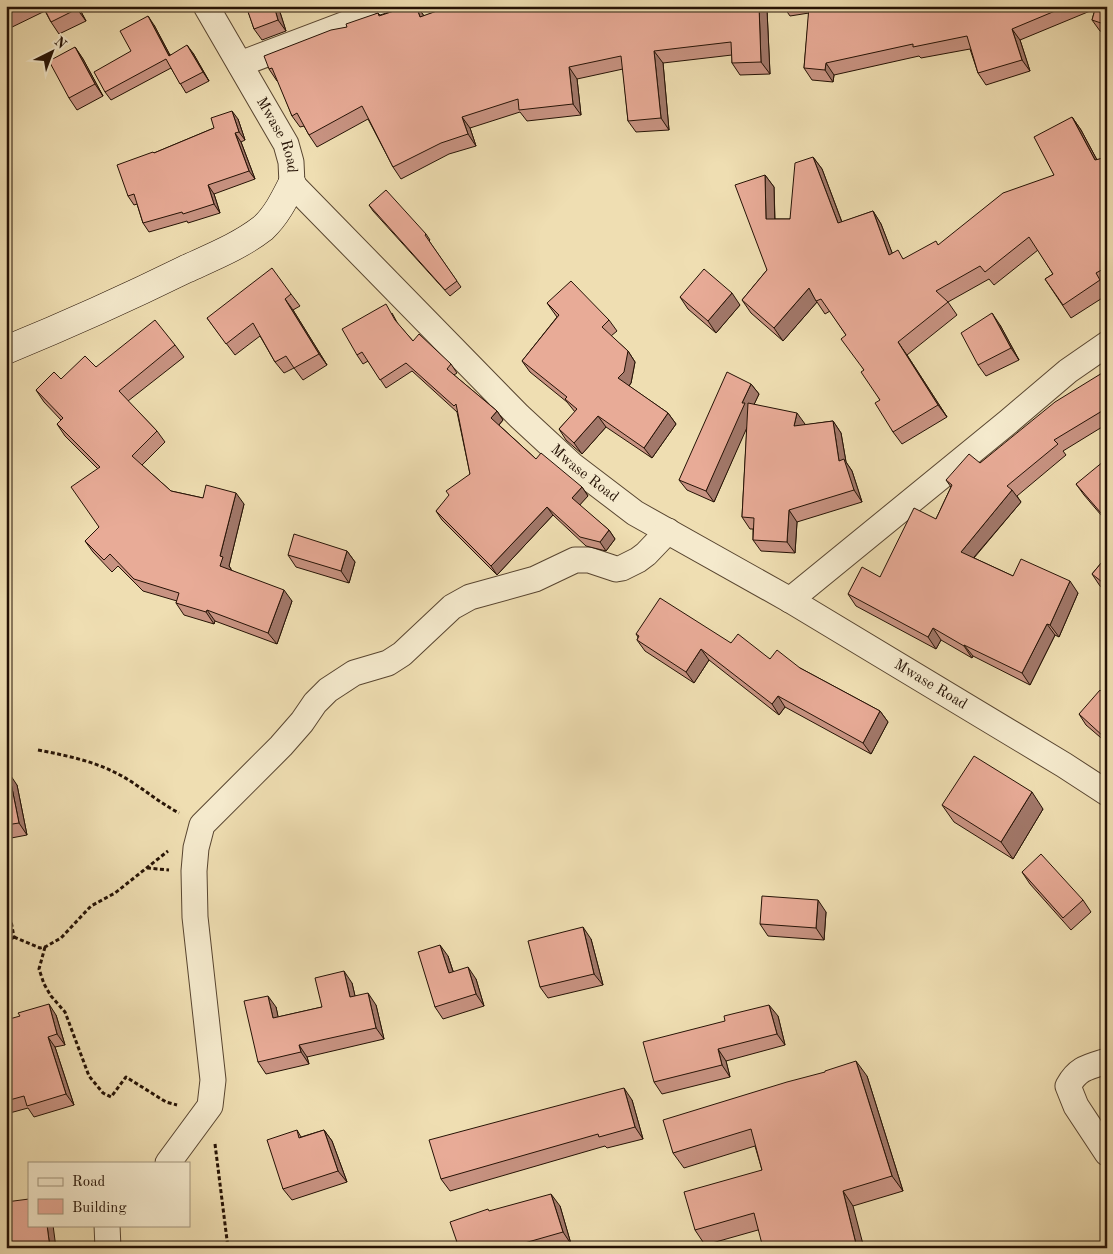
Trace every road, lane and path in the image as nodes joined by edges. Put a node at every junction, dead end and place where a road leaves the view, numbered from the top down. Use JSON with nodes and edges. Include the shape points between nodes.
{"nodes":[{"id":1,"x":206,"y":6,"type":"edge"},
{"id":2,"x":393,"y":6,"type":"edge"},
{"id":3,"x":240,"y":64,"type":"junction"},
{"id":4,"x":292,"y":184,"type":"junction"},
{"id":5,"x":1107,"y":344,"type":"edge"},
{"id":6,"x":6,"y":350,"type":"edge"},
{"id":7,"x":668,"y":531,"type":"junction"},
{"id":8,"x":790,"y":600,"type":"junction"},
{"id":9,"x":38,"y":750,"type":"dead end"},
{"id":10,"x":1107,"y":793,"type":"edge"},
{"id":11,"x":202,"y":825,"type":"junction"},
{"id":12,"x":6,"y":911,"type":"edge"},
{"id":13,"x":14,"y":937,"type":"junction"},
{"id":14,"x":6,"y":943,"type":"edge"},
{"id":15,"x":45,"y":947,"type":"junction"},
{"id":16,"x":1107,"y":1061,"type":"edge"},
{"id":17,"x":210,"y":1106,"type":"junction"},
{"id":18,"x":1107,"y":1153,"type":"edge"},
{"id":19,"x":169,"y":1162,"type":"edge"},
{"id":20,"x":107,"y":1226,"type":"edge"},
{"id":21,"x":108,"y":1248,"type":"edge"},
{"id":22,"x":228,"y":1248,"type":"edge"}],
"edges":[{"from":1,"to":3,"type":"street","name":"Mwase Road"},
{"from":2,"to":3,"type":"street"},
{"from":3,"to":4,"type":"street","name":"Mwase Road","via":[[286,144]]},
{"from":4,"to":6,"type":"street","via":[[281,207],[264,227],[243,242]]},
{"from":4,"to":7,"type":"street","name":"Mwase Road","via":[[519,416],[572,465],[635,513]]},
{"from":5,"to":8,"type":"street","via":[[1068,371]]},
{"from":7,"to":8,"type":"street","name":"Mwase Road"},
{"from":7,"to":11,"type":"street","via":[[642,557],[622,568],[575,560],[536,579],[470,597],[452,607],[402,654],[388,663],[354,673],[328,690],[280,746]]},
{"from":8,"to":10,"type":"street","name":"Mwase Road"},
{"from":9,"to":11,"type":"path","via":[[96,764]]},
{"from":11,"to":15,"type":"path","via":[[116,892],[91,906],[60,938]]},
{"from":11,"to":17,"type":"street","via":[[194,871],[195,917],[213,1080]]},
{"from":12,"to":13,"type":"path"},
{"from":13,"to":14,"type":"path"},
{"from":13,"to":15,"type":"path"},
{"from":15,"to":17,"type":"path","via":[[39,969],[44,984],[65,1012],[89,1076],[103,1093],[111,1097],[126,1077],[166,1102],[194,1109]]},
{"from":16,"to":18,"type":"street","via":[[1082,1069],[1068,1086],[1076,1106]]},
{"from":17,"to":19,"type":"street"},
{"from":17,"to":22,"type":"path"},
{"from":20,"to":21,"type":"street"}]}
